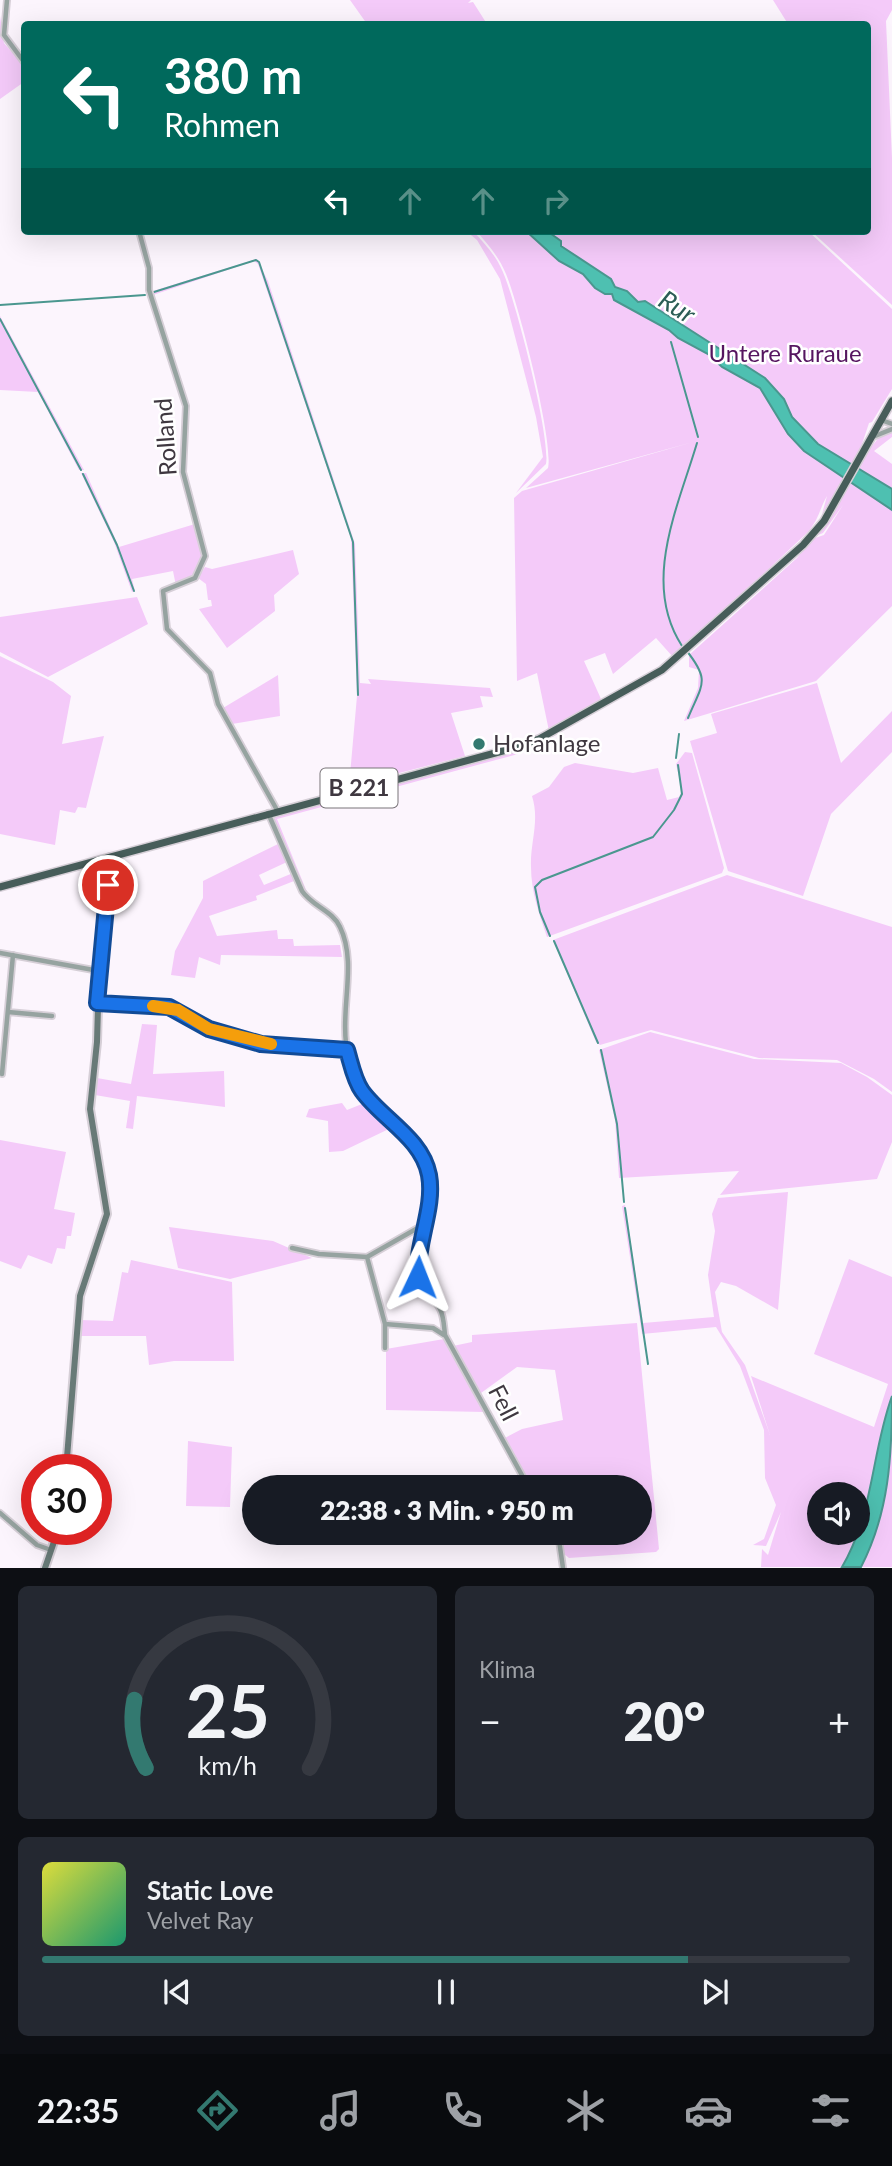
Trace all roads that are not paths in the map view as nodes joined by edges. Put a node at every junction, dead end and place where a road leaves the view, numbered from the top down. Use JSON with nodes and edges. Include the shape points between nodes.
{"nodes":[{"id":1,"x":7,"y":0,"type":"edge"},
{"id":2,"x":21,"y":58,"type":"edge"},
{"id":3,"x":140,"y":235,"type":"edge"},
{"id":4,"x":892,"y":401,"type":"edge"},
{"id":5,"x":879,"y":423,"type":"junction"},
{"id":6,"x":892,"y":427,"type":"edge"},
{"id":7,"x":869,"y":442,"type":"junction"},
{"id":8,"x":272,"y":811,"type":"junction"},
{"id":9,"x":110,"y":857,"type":"junction"},
{"id":10,"x":0,"y":887,"type":"edge"},
{"id":11,"x":0,"y":953,"type":"edge"},
{"id":12,"x":13,"y":955,"type":"junction"},
{"id":13,"x":99,"y":971,"type":"junction"},
{"id":14,"x":97,"y":1003,"type":"junction"},
{"id":15,"x":8,"y":1012,"type":"junction"},
{"id":16,"x":52,"y":1016,"type":"dead end"},
{"id":17,"x":347,"y":1050,"type":"junction"},
{"id":18,"x":2,"y":1051,"type":"edge"},
{"id":19,"x":2,"y":1074,"type":"edge"},
{"id":20,"x":424,"y":1225,"type":"junction"},
{"id":21,"x":292,"y":1248,"type":"dead end"},
{"id":22,"x":367,"y":1257,"type":"junction"},
{"id":23,"x":443,"y":1322,"type":"junction"},
{"id":24,"x":385,"y":1324,"type":"junction"},
{"id":25,"x":433,"y":1328,"type":"junction"},
{"id":26,"x":445,"y":1335,"type":"junction"},
{"id":27,"x":385,"y":1349,"type":"dead end"},
{"id":28,"x":67,"y":1454,"type":"edge"},
{"id":29,"x":522,"y":1475,"type":"edge"},
{"id":30,"x":0,"y":1513,"type":"edge"},
{"id":31,"x":53,"y":1545,"type":"edge"},
{"id":32,"x":560,"y":1545,"type":"edge"},
{"id":33,"x":51,"y":1550,"type":"junction"},
{"id":34,"x":45,"y":1567,"type":"edge"},
{"id":35,"x":563,"y":1567,"type":"edge"}],
"edges":[{"from":1,"to":2,"type":"street","via":[[4,35]]},
{"from":3,"to":8,"type":"street","name":"Rolland","via":[[152,298],[186,406],[183,472],[205,556],[194,578],[163,591],[164,620],[171,635],[210,673],[218,704]]},
{"from":4,"to":5,"type":"main road","number":"B 221"},
{"from":5,"to":6,"type":"street"},
{"from":5,"to":7,"type":"main road","number":"B 221"},
{"from":6,"to":7,"type":"street"},
{"from":7,"to":8,"type":"main road","number":"B 221","via":[[812,536],[653,675],[528,743]]},
{"from":8,"to":9,"type":"main road","number":"B 221"},
{"from":8,"to":17,"type":"street","name":"Fell","via":[[307,900],[332,916],[342,929],[347,958]]},
{"from":9,"to":10,"type":"main road","number":"B 221"},
{"from":9,"to":13,"type":"street"},
{"from":11,"to":12,"type":"street"},
{"from":12,"to":13,"type":"street"},
{"from":12,"to":15,"type":"street"},
{"from":13,"to":14,"type":"street"},
{"from":14,"to":17,"type":"street","via":[[169,1007],[209,1029],[261,1044]]},
{"from":14,"to":28,"type":"street","via":[[90,1109],[107,1214],[80,1296]]},
{"from":15,"to":16,"type":"street"},
{"from":15,"to":18,"type":"street"},
{"from":17,"to":20,"type":"street","name":"Fell","via":[[361,1090],[425,1163],[429,1202]]},
{"from":18,"to":19,"type":"street"},
{"from":20,"to":22,"type":"street"},
{"from":20,"to":23,"type":"street","name":"Fell","via":[[418,1277],[439,1307]]},
{"from":21,"to":22,"type":"street"},
{"from":22,"to":24,"type":"street"},
{"from":23,"to":25,"type":"street"},
{"from":23,"to":26,"type":"street","name":"Fell"},
{"from":24,"to":25,"type":"street"},
{"from":24,"to":27,"type":"street"},
{"from":25,"to":26,"type":"street"},
{"from":26,"to":29,"type":"street","name":"Fell"},
{"from":30,"to":33,"type":"street","via":[[37,1545]]},
{"from":31,"to":33,"type":"street"},
{"from":32,"to":35,"type":"street"},
{"from":33,"to":34,"type":"street"}]}
